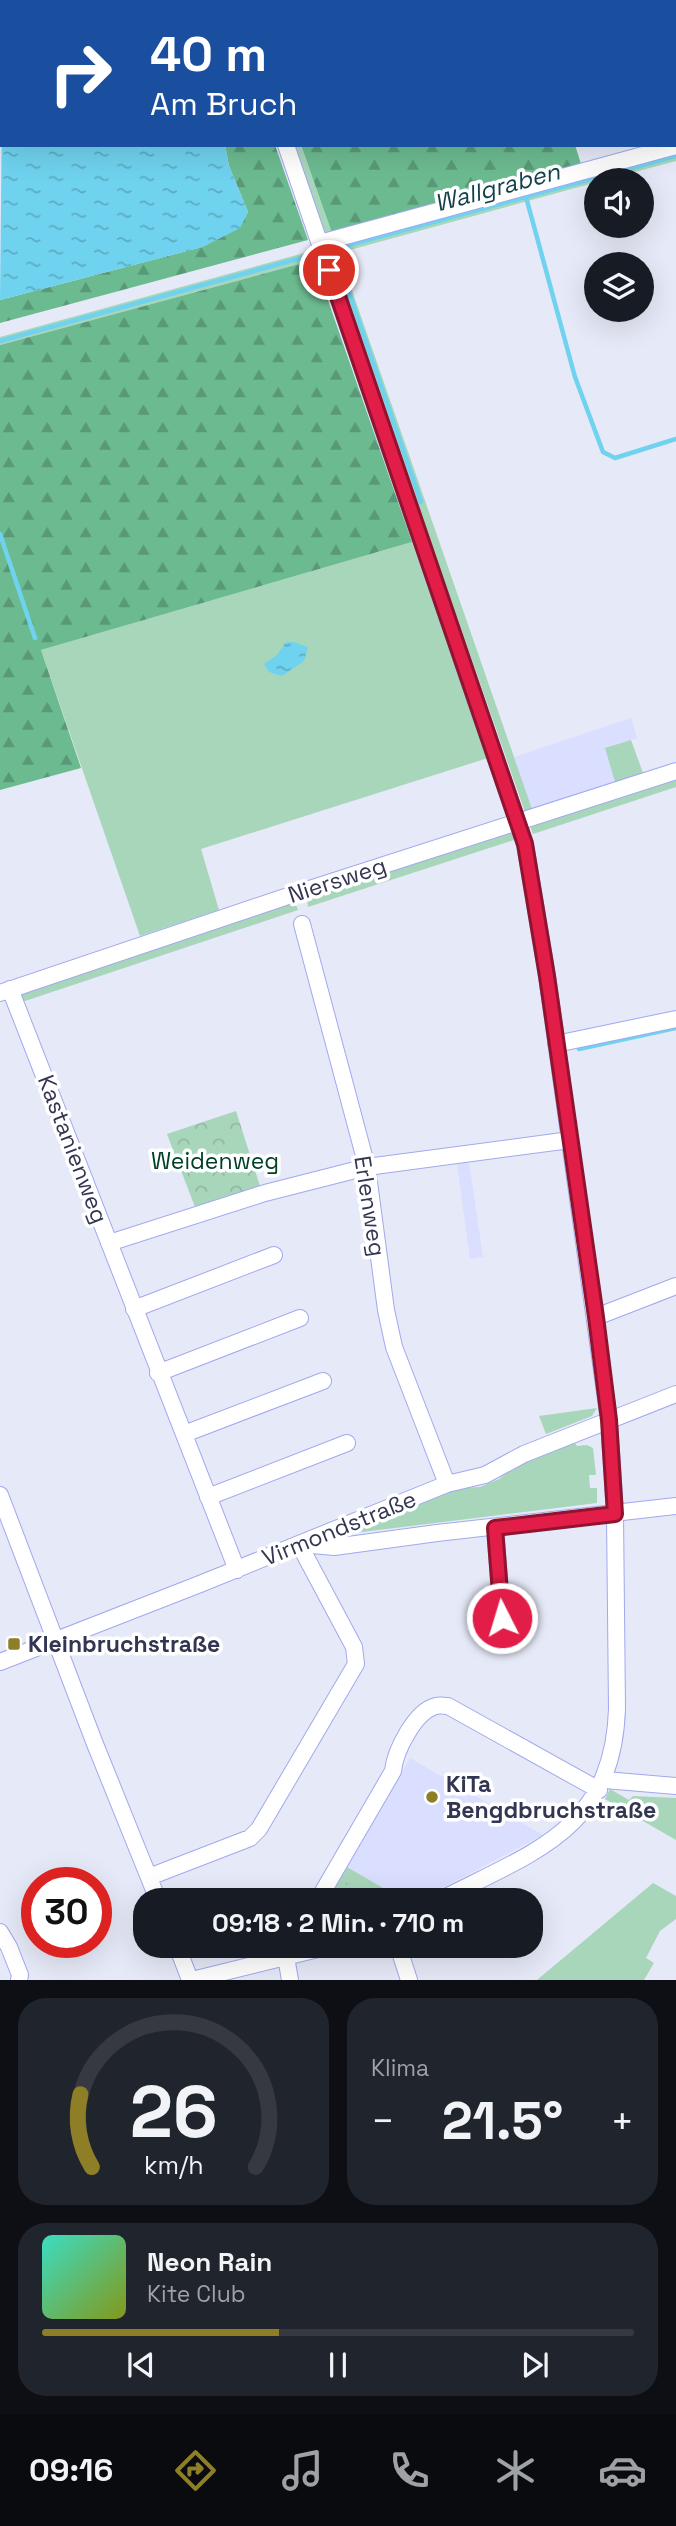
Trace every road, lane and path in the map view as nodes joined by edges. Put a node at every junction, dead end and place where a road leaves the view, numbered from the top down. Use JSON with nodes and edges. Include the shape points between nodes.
{"nodes":[{"id":1,"x":287,"y":147,"type":"edge"},
{"id":2,"x":672,"y":147,"type":"edge"},
{"id":3,"x":320,"y":243,"type":"junction"},
{"id":4,"x":676,"y":771,"type":"edge"},
{"id":5,"x":519,"y":822,"type":"junction"},
{"id":6,"x":302,"y":924,"type":"dead end"},
{"id":7,"x":5,"y":991,"type":"edge"},
{"id":8,"x":676,"y":1019,"type":"edge"},
{"id":9,"x":556,"y":1044,"type":"junction"},
{"id":10,"x":570,"y":1140,"type":"junction"},
{"id":11,"x":367,"y":1167,"type":"junction"},
{"id":12,"x":109,"y":1243,"type":"junction"},
{"id":13,"x":274,"y":1255,"type":"dead end"},
{"id":14,"x":676,"y":1286,"type":"edge"},
{"id":15,"x":134,"y":1310,"type":"junction"},
{"id":16,"x":596,"y":1317,"type":"junction"},
{"id":17,"x":300,"y":1318,"type":"dead end"},
{"id":18,"x":158,"y":1373,"type":"junction"},
{"id":19,"x":323,"y":1381,"type":"dead end"},
{"id":20,"x":676,"y":1394,"type":"edge"},
{"id":21,"x":609,"y":1420,"type":"junction"},
{"id":22,"x":184,"y":1434,"type":"junction"},
{"id":23,"x":346,"y":1443,"type":"dead end"},
{"id":24,"x":447,"y":1484,"type":"junction"},
{"id":25,"x":0,"y":1495,"type":"edge"},
{"id":26,"x":208,"y":1497,"type":"junction"},
{"id":27,"x":676,"y":1506,"type":"edge"},
{"id":28,"x":615,"y":1514,"type":"junction"},
{"id":29,"x":495,"y":1528,"type":"junction"},
{"id":30,"x":299,"y":1544,"type":"junction"},
{"id":31,"x":237,"y":1570,"type":"junction"},
{"id":32,"x":502,"y":1618,"type":"dead end"},
{"id":33,"x":56,"y":1640,"type":"junction"},
{"id":34,"x":0,"y":1662,"type":"edge"},
{"id":35,"x":602,"y":1785,"type":"junction"},
{"id":36,"x":676,"y":1786,"type":"edge"},
{"id":37,"x":149,"y":1877,"type":"junction"},
{"id":38,"x":153,"y":1888,"type":"edge"},
{"id":39,"x":325,"y":1888,"type":"edge"},
{"id":40,"x":463,"y":1888,"type":"edge"},
{"id":41,"x":0,"y":1935,"type":"edge"},
{"id":42,"x":182,"y":1958,"type":"edge"},
{"id":43,"x":265,"y":1958,"type":"edge"},
{"id":44,"x":289,"y":1958,"type":"edge"},
{"id":45,"x":402,"y":1958,"type":"edge"},
{"id":46,"x":19,"y":1980,"type":"edge"},
{"id":47,"x":191,"y":1980,"type":"edge"},
{"id":48,"x":290,"y":1980,"type":"edge"},
{"id":49,"x":409,"y":1980,"type":"edge"}],
"edges":[{"from":1,"to":3,"type":"street"},
{"from":2,"to":3,"type":"street"},
{"from":3,"to":5,"type":"street"},
{"from":4,"to":5,"type":"street","name":"Niersweg"},
{"from":5,"to":7,"type":"street","name":"Niersweg"},
{"from":5,"to":9,"type":"street"},
{"from":6,"to":11,"type":"street","name":"Erlenweg"},
{"from":7,"to":12,"type":"street","name":"Kastanienweg"},
{"from":8,"to":9,"type":"street"},
{"from":9,"to":10,"type":"street"},
{"from":10,"to":11,"type":"street"},
{"from":10,"to":16,"type":"street"},
{"from":11,"to":12,"type":"street","via":[[265,1193]]},
{"from":11,"to":24,"type":"street","name":"Erlenweg","via":[[391,1338]]},
{"from":12,"to":15,"type":"street","name":"Kastanienweg"},
{"from":13,"to":15,"type":"street"},
{"from":14,"to":16,"type":"street"},
{"from":15,"to":18,"type":"street","name":"Kastanienweg"},
{"from":16,"to":21,"type":"street"},
{"from":17,"to":18,"type":"street"},
{"from":18,"to":22,"type":"street","name":"Kastanienweg"},
{"from":19,"to":22,"type":"street"},
{"from":20,"to":21,"type":"street","name":"Virmondstraße"},
{"from":21,"to":24,"type":"street","name":"Virmondstraße","via":[[524,1454],[491,1473]]},
{"from":21,"to":28,"type":"street"},
{"from":22,"to":26,"type":"street","name":"Kastanienweg"},
{"from":23,"to":26,"type":"street"},
{"from":24,"to":30,"type":"street","name":"Virmondstraße"},
{"from":25,"to":33,"type":"street"},
{"from":26,"to":31,"type":"street","name":"Kastanienweg"},
{"from":27,"to":28,"type":"street"},
{"from":28,"to":29,"type":"street"},
{"from":28,"to":35,"type":"street","via":[[617,1736]]},
{"from":29,"to":30,"type":"street","via":[[334,1547]]},
{"from":29,"to":32,"type":"street"},
{"from":30,"to":31,"type":"street","name":"Virmondstraße"},
{"from":30,"to":37,"type":"street","via":[[354,1647],[356,1664],[259,1829],[250,1838]]},
{"from":31,"to":33,"type":"street","name":"Virmondstraße"},
{"from":33,"to":34,"type":"street","name":"Virmondstraße"},
{"from":33,"to":37,"type":"street"},
{"from":35,"to":36,"type":"street"},
{"from":35,"to":39,"type":"street","via":[[448,1706],[435,1706],[418,1717],[394,1757],[393,1771]]},
{"from":35,"to":40,"type":"street","via":[[576,1821],[548,1844]]},
{"from":37,"to":38,"type":"street"},
{"from":41,"to":46,"type":"street","via":[[9,1947]]},
{"from":42,"to":47,"type":"street"},
{"from":43,"to":47,"type":"street"},
{"from":44,"to":48,"type":"street"},
{"from":45,"to":49,"type":"street"}]}
